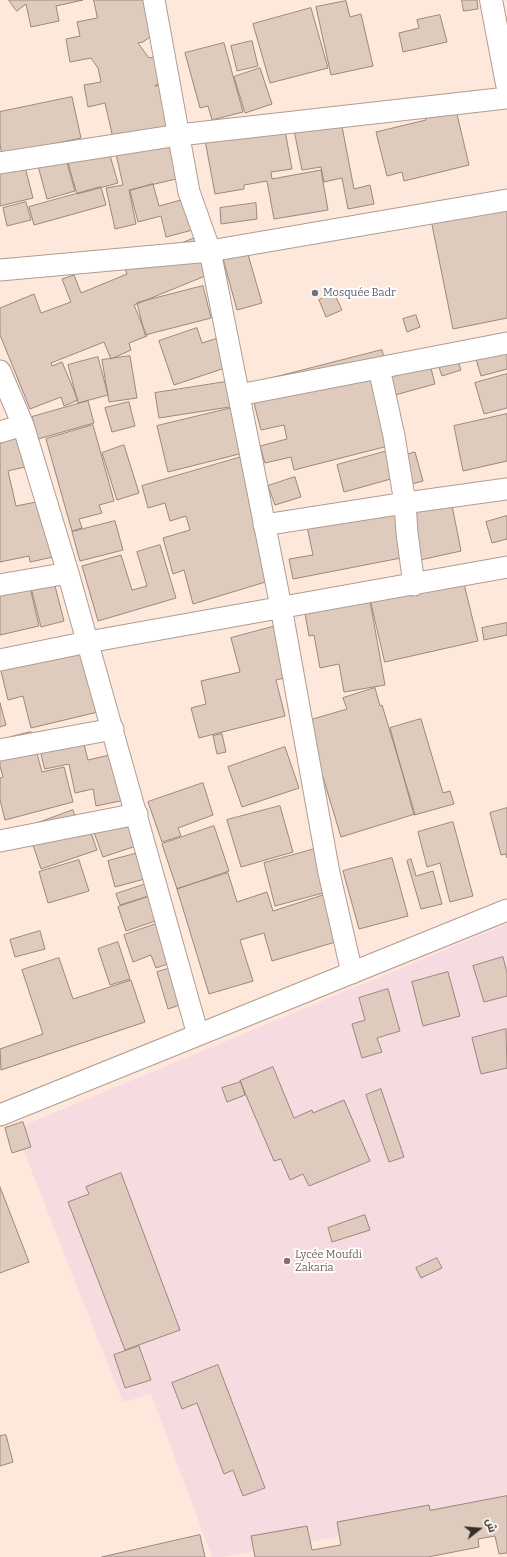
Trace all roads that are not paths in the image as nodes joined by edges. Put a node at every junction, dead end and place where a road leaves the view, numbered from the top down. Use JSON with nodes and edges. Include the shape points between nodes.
{"nodes":[{"id":1,"x":154,"y":0,"type":"edge"},
{"id":2,"x":491,"y":0,"type":"edge"},
{"id":3,"x":507,"y":84,"type":"edge"},
{"id":4,"x":507,"y":98,"type":"edge"},
{"id":5,"x":179,"y":135,"type":"junction"},
{"id":6,"x":0,"y":163,"type":"edge"},
{"id":7,"x":507,"y":200,"type":"edge"},
{"id":8,"x":210,"y":251,"type":"junction"},
{"id":9,"x":0,"y":270,"type":"edge"},
{"id":10,"x":507,"y":343,"type":"edge"},
{"id":11,"x":380,"y":368,"type":"junction"},
{"id":12,"x":0,"y":370,"type":"edge"},
{"id":13,"x":239,"y":395,"type":"junction"},
{"id":14,"x":23,"y":425,"type":"junction"},
{"id":15,"x":0,"y":432,"type":"edge"},
{"id":16,"x":507,"y":489,"type":"edge"},
{"id":17,"x":405,"y":503,"type":"junction"},
{"id":18,"x":264,"y":525,"type":"junction"},
{"id":19,"x":507,"y":567,"type":"edge"},
{"id":20,"x":68,"y":573,"type":"junction"},
{"id":21,"x":414,"y":584,"type":"junction"},
{"id":22,"x":0,"y":585,"type":"edge"},
{"id":23,"x":281,"y":607,"type":"junction"},
{"id":24,"x":88,"y":642,"type":"junction"},
{"id":25,"x":0,"y":660,"type":"edge"},
{"id":26,"x":113,"y":729,"type":"junction"},
{"id":27,"x":0,"y":750,"type":"edge"},
{"id":28,"x":137,"y":814,"type":"junction"},
{"id":29,"x":0,"y":841,"type":"edge"},
{"id":30,"x":507,"y":910,"type":"edge"},
{"id":31,"x":352,"y":973,"type":"junction"},
{"id":32,"x":198,"y":1035,"type":"junction"},
{"id":33,"x":0,"y":1115,"type":"edge"}],
"edges":[{"from":1,"to":5,"type":"street"},
{"from":2,"to":3,"type":"main road"},
{"from":4,"to":5,"type":"street"},
{"from":5,"to":6,"type":"street"},
{"from":5,"to":8,"type":"street","via":[[189,192]]},
{"from":7,"to":8,"type":"street"},
{"from":8,"to":9,"type":"street"},
{"from":8,"to":13,"type":"street"},
{"from":10,"to":11,"type":"street"},
{"from":11,"to":13,"type":"street"},
{"from":11,"to":17,"type":"street"},
{"from":12,"to":14,"type":"street"},
{"from":13,"to":18,"type":"street"},
{"from":14,"to":15,"type":"street"},
{"from":14,"to":20,"type":"street"},
{"from":16,"to":17,"type":"street"},
{"from":17,"to":18,"type":"street"},
{"from":17,"to":21,"type":"street"},
{"from":18,"to":23,"type":"street"},
{"from":19,"to":21,"type":"street"},
{"from":20,"to":22,"type":"street"},
{"from":20,"to":24,"type":"street"},
{"from":21,"to":23,"type":"street"},
{"from":23,"to":24,"type":"street"},
{"from":23,"to":31,"type":"street","via":[[329,874]]},
{"from":24,"to":25,"type":"street"},
{"from":24,"to":26,"type":"street"},
{"from":26,"to":27,"type":"street"},
{"from":26,"to":28,"type":"street"},
{"from":28,"to":29,"type":"street"},
{"from":28,"to":32,"type":"street"},
{"from":30,"to":31,"type":"street"},
{"from":31,"to":32,"type":"street"},
{"from":32,"to":33,"type":"street"}]}
